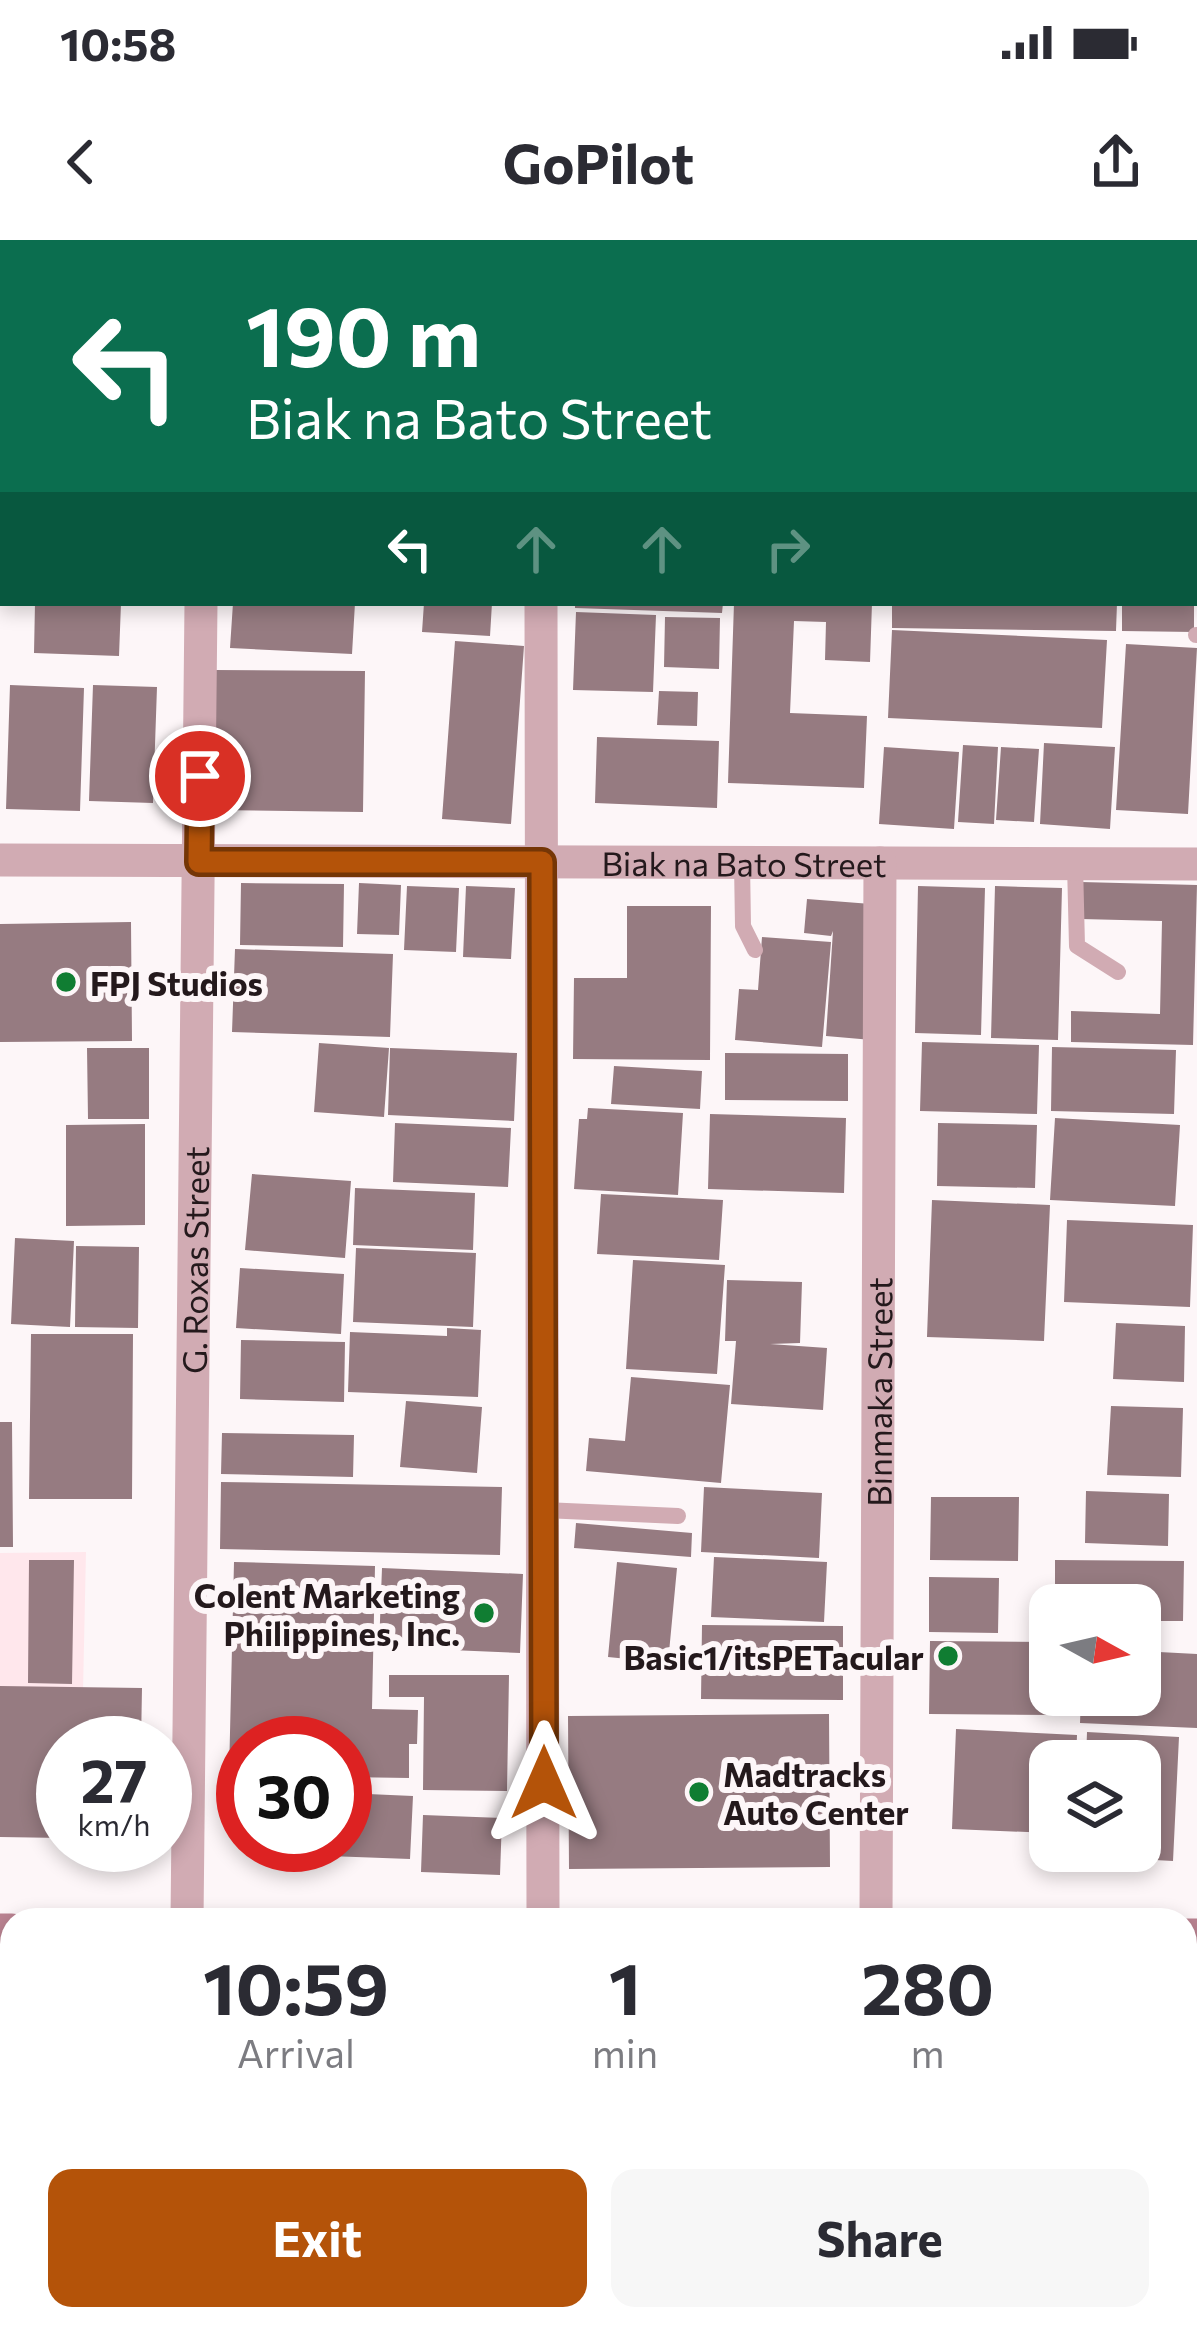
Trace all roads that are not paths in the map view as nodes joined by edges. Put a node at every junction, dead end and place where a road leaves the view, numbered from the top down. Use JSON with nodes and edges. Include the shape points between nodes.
{"nodes":[{"id":1,"x":201,"y":606,"type":"edge"},
{"id":2,"x":541,"y":606,"type":"edge"},
{"id":3,"x":0,"y":860,"type":"edge"},
{"id":4,"x":199,"y":862,"type":"junction"},
{"id":5,"x":542,"y":862,"type":"junction"},
{"id":6,"x":742,"y":863,"type":"junction"},
{"id":7,"x":880,"y":863,"type":"junction"},
{"id":8,"x":1075,"y":864,"type":"junction"},
{"id":9,"x":1197,"y":864,"type":"edge"},
{"id":10,"x":755,"y":950,"type":"dead end"},
{"id":11,"x":1118,"y":972,"type":"dead end"},
{"id":12,"x":544,"y":1510,"type":"junction"},
{"id":13,"x":678,"y":1516,"type":"dead end"},
{"id":14,"x":187,"y":1908,"type":"edge"},
{"id":15,"x":543,"y":1908,"type":"edge"},
{"id":16,"x":876,"y":1908,"type":"edge"}],
"edges":[{"from":1,"to":4,"type":"street","name":"G. Roxas Street"},
{"from":2,"to":5,"type":"street"},
{"from":3,"to":4,"type":"street","name":"Biak na Bato Street"},
{"from":4,"to":5,"type":"street","name":"Biak na Bato Street"},
{"from":4,"to":14,"type":"street","name":"G. Roxas Street"},
{"from":5,"to":6,"type":"street","name":"Biak na Bato Street"},
{"from":5,"to":12,"type":"street"},
{"from":6,"to":7,"type":"street","name":"Biak na Bato Street"},
{"from":6,"to":10,"type":"lane","via":[[743,926]]},
{"from":7,"to":8,"type":"street","name":"Biak na Bato Street"},
{"from":7,"to":16,"type":"street","name":"Binmaka Street"},
{"from":8,"to":9,"type":"street","name":"Biak na Bato Street"},
{"from":8,"to":11,"type":"lane","via":[[1077,946]]},
{"from":12,"to":13,"type":"lane"},
{"from":12,"to":15,"type":"street"}]}
